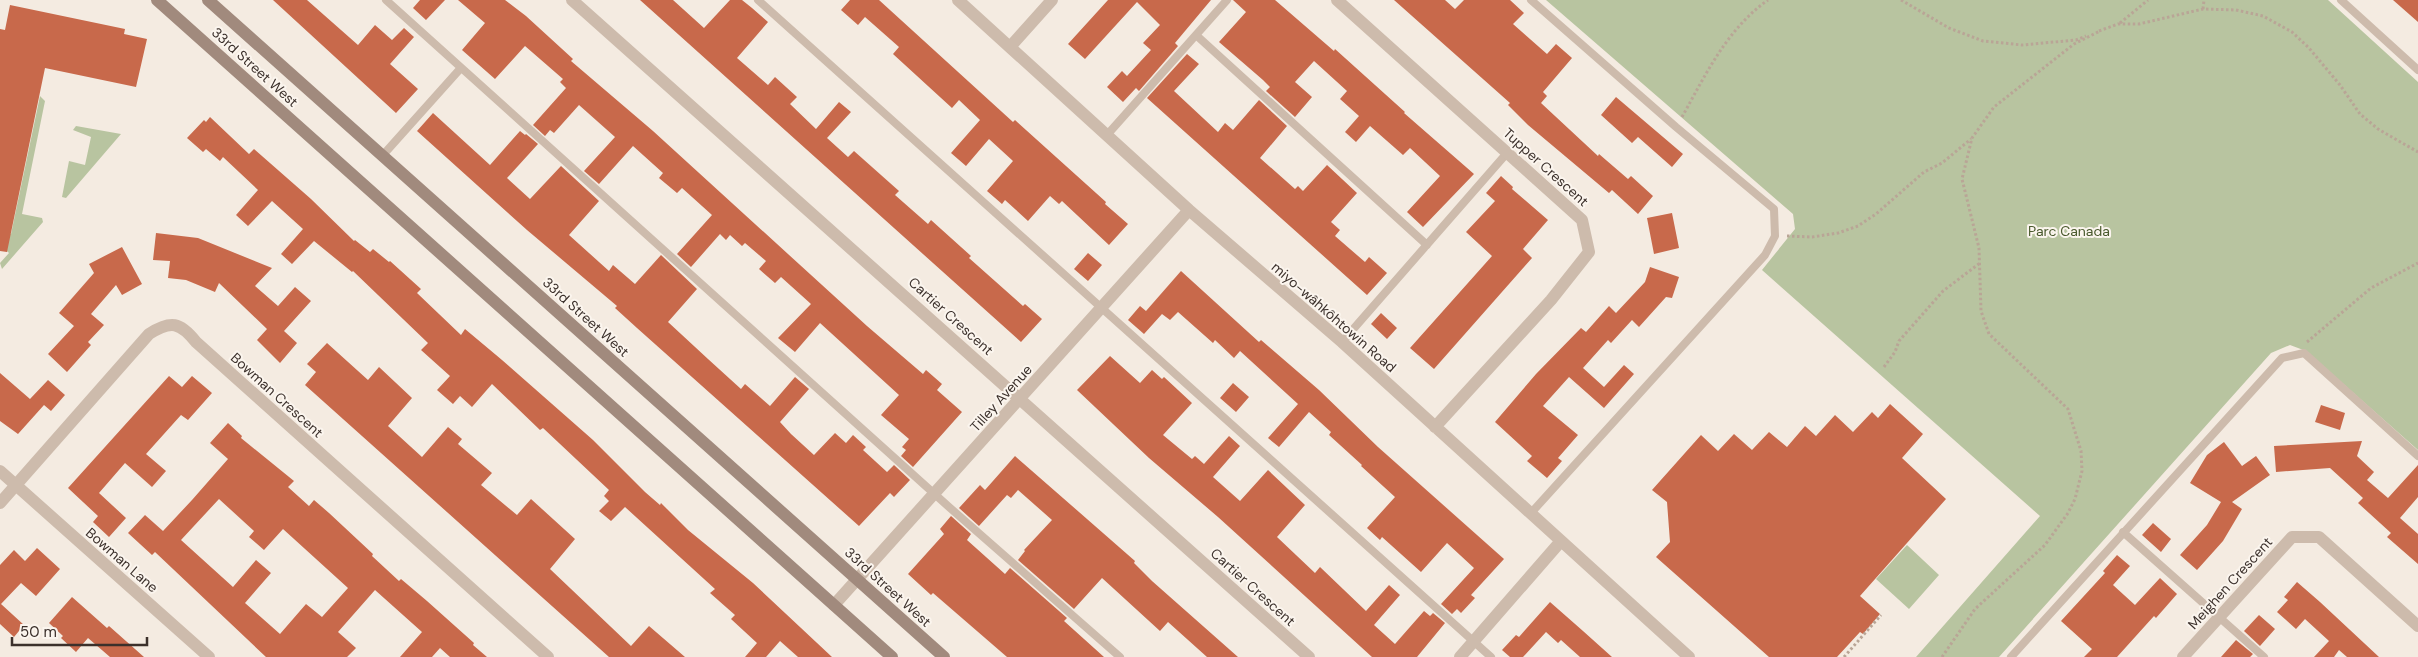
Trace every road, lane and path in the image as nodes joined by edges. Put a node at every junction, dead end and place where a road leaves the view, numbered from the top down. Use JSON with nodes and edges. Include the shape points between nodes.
{"nodes":[{"id":1,"x":157,"y":0,"type":"edge"},
{"id":2,"x":208,"y":0,"type":"edge"},
{"id":3,"x":386,"y":0,"type":"edge"},
{"id":4,"x":572,"y":0,"type":"edge"},
{"id":5,"x":758,"y":0,"type":"edge"},
{"id":6,"x":958,"y":0,"type":"edge"},
{"id":7,"x":1052,"y":0,"type":"edge"},
{"id":8,"x":1227,"y":0,"type":"edge"},
{"id":9,"x":1337,"y":0,"type":"edge"},
{"id":10,"x":1531,"y":0,"type":"edge"},
{"id":11,"x":1768,"y":0,"type":"edge"},
{"id":12,"x":1901,"y":0,"type":"edge"},
{"id":13,"x":2148,"y":0,"type":"edge"},
{"id":14,"x":2204,"y":0,"type":"edge"},
{"id":15,"x":2341,"y":0,"type":"edge"},
{"id":16,"x":2203,"y":9,"type":"junction"},
{"id":17,"x":2118,"y":24,"type":"junction"},
{"id":18,"x":2100,"y":31,"type":"junction"},
{"id":19,"x":1196,"y":35,"type":"junction"},
{"id":20,"x":1010,"y":47,"type":"junction"},
{"id":21,"x":460,"y":69,"type":"junction"},
{"id":22,"x":2418,"y":70,"type":"edge"},
{"id":23,"x":1676,"y":127,"type":"junction"},
{"id":24,"x":1107,"y":135,"type":"junction"},
{"id":25,"x":1972,"y":138,"type":"junction"},
{"id":26,"x":1507,"y":152,"type":"junction"},
{"id":27,"x":2418,"y":152,"type":"edge"},
{"id":28,"x":383,"y":155,"type":"junction"},
{"id":29,"x":1189,"y":210,"type":"junction"},
{"id":30,"x":1774,"y":236,"type":"junction"},
{"id":31,"x":1427,"y":245,"type":"junction"},
{"id":32,"x":1981,"y":263,"type":"junction"},
{"id":33,"x":2418,"y":263,"type":"edge"},
{"id":34,"x":1101,"y":308,"type":"junction"},
{"id":35,"x":1342,"y":342,"type":"junction"},
{"id":36,"x":2304,"y":353,"type":"junction"},
{"id":37,"x":1884,"y":368,"type":"dead end"},
{"id":38,"x":1020,"y":398,"type":"junction"},
{"id":39,"x":1435,"y":428,"type":"junction"},
{"id":40,"x":2418,"y":456,"type":"edge"},
{"id":41,"x":0,"y":471,"type":"edge"},
{"id":42,"x":16,"y":485,"type":"junction"},
{"id":43,"x":935,"y":493,"type":"junction"},
{"id":44,"x":0,"y":503,"type":"edge"},
{"id":45,"x":1531,"y":513,"type":"junction"},
{"id":46,"x":2123,"y":532,"type":"junction"},
{"id":47,"x":1562,"y":541,"type":"junction"},
{"id":48,"x":858,"y":580,"type":"junction"},
{"id":49,"x":834,"y":605,"type":"junction"},
{"id":50,"x":1881,"y":615,"type":"dead end"},
{"id":51,"x":2219,"y":617,"type":"junction"},
{"id":52,"x":2418,"y":626,"type":"edge"},
{"id":53,"x":1474,"y":641,"type":"junction"},
{"id":54,"x":210,"y":657,"type":"edge"},
{"id":55,"x":548,"y":657,"type":"edge"},
{"id":56,"x":892,"y":657,"type":"edge"},
{"id":57,"x":944,"y":657,"type":"edge"},
{"id":58,"x":1120,"y":657,"type":"edge"},
{"id":59,"x":1309,"y":657,"type":"edge"},
{"id":60,"x":1460,"y":657,"type":"edge"},
{"id":61,"x":1491,"y":657,"type":"edge"},
{"id":62,"x":1689,"y":657,"type":"edge"},
{"id":63,"x":1844,"y":657,"type":"edge"},
{"id":64,"x":1942,"y":657,"type":"edge"},
{"id":65,"x":2010,"y":657,"type":"edge"},
{"id":66,"x":2183,"y":657,"type":"edge"},
{"id":67,"x":2264,"y":657,"type":"edge"}],
"edges":[{"from":1,"to":49,"type":"main road","name":"33rd Street West"},
{"from":2,"to":28,"type":"main road","name":"33rd Street West"},
{"from":3,"to":21,"type":"lane"},
{"from":4,"to":38,"type":"street","name":"Cartier Crescent"},
{"from":5,"to":34,"type":"lane"},
{"from":6,"to":20,"type":"street","name":"miyo-wâhkôhtowin Road"},
{"from":7,"to":20,"type":"street"},
{"from":8,"to":19,"type":"lane"},
{"from":9,"to":26,"type":"street","name":"Tupper Crescent"},
{"from":10,"to":23,"type":"lane"},
{"from":11,"to":23,"type":"path","via":[[1728,39]]},
{"from":12,"to":18,"type":"path","via":[[1949,28],[1983,41],[2022,45],[2076,40]]},
{"from":13,"to":17,"type":"path"},
{"from":14,"to":16,"type":"path"},
{"from":15,"to":22,"type":"lane"},
{"from":16,"to":17,"type":"path","via":[[2139,24]]},
{"from":16,"to":27,"type":"path","via":[[2236,10],[2262,16],[2292,32],[2323,64],[2360,114],[2378,129]]},
{"from":17,"to":18,"type":"path"},
{"from":18,"to":25,"type":"path","via":[[2074,44],[1994,107]]},
{"from":19,"to":24,"type":"lane"},
{"from":19,"to":31,"type":"lane"},
{"from":20,"to":24,"type":"street","name":"miyo-wâhkôhtowin Road"},
{"from":21,"to":28,"type":"lane"},
{"from":21,"to":43,"type":"lane"},
{"from":23,"to":30,"type":"lane","via":[[1774,209]]},
{"from":24,"to":29,"type":"street","name":"miyo-wâhkôhtowin Road"},
{"from":25,"to":30,"type":"path","via":[[1858,226],[1812,237]]},
{"from":25,"to":32,"type":"path","via":[[1962,180]]},
{"from":26,"to":31,"type":"lane"},
{"from":26,"to":39,"type":"street","name":"Tupper Crescent","via":[[1582,220],[1589,252],[1551,300]]},
{"from":28,"to":48,"type":"main road","name":"33rd Street West"},
{"from":29,"to":34,"type":"street","name":"Tilley Avenue"},
{"from":29,"to":35,"type":"street","name":"miyo-wâhkôhtowin Road"},
{"from":30,"to":45,"type":"lane","via":[[1765,255]]},
{"from":31,"to":35,"type":"lane"},
{"from":32,"to":37,"type":"path","via":[[1943,291],[1899,341]]},
{"from":32,"to":64,"type":"path","via":[[1980,311],[1989,334],[2068,409],[2081,451],[2082,471],[2068,514],[2045,544],[1975,609]]},
{"from":33,"to":36,"type":"path","via":[[2364,294],[2308,340]]},
{"from":34,"to":38,"type":"street","name":"Tilley Avenue"},
{"from":34,"to":53,"type":"lane"},
{"from":35,"to":39,"type":"street","name":"miyo-wâhkôhtowin Road"},
{"from":36,"to":40,"type":"lane"},
{"from":36,"to":46,"type":"lane","via":[[2282,358]]},
{"from":38,"to":43,"type":"street","name":"Tilley Avenue"},
{"from":38,"to":59,"type":"street","name":"Cartier Crescent"},
{"from":39,"to":45,"type":"street","name":"miyo-wâhkôhtowin Road"},
{"from":41,"to":42,"type":"street","name":"Bowman Lane"},
{"from":42,"to":44,"type":"street","name":"Bowman Crescent"},
{"from":42,"to":54,"type":"street","name":"Bowman Lane"},
{"from":42,"to":55,"type":"street","name":"Bowman Crescent","via":[[149,334],[161,326],[173,324],[185,329]]},
{"from":43,"to":48,"type":"street","name":"Tilley Avenue"},
{"from":43,"to":58,"type":"lane"},
{"from":45,"to":47,"type":"street","name":"miyo-wâhkôhtowin Road"},
{"from":46,"to":51,"type":"lane"},
{"from":46,"to":65,"type":"lane"},
{"from":47,"to":53,"type":"street"},
{"from":47,"to":62,"type":"street","name":"miyo-wâhkôhtowin Road"},
{"from":48,"to":49,"type":"street","name":"Tilley Avenue"},
{"from":48,"to":57,"type":"main road","name":"33rd Street West"},
{"from":49,"to":56,"type":"main road","name":"33rd Street West"},
{"from":50,"to":63,"type":"path"},
{"from":51,"to":52,"type":"street","name":"Meighen Crescent","via":[[2292,537],[2319,536]]},
{"from":51,"to":66,"type":"street","name":"Meighen Crescent"},
{"from":51,"to":67,"type":"lane"},
{"from":53,"to":60,"type":"street"},
{"from":53,"to":61,"type":"lane"}]}
